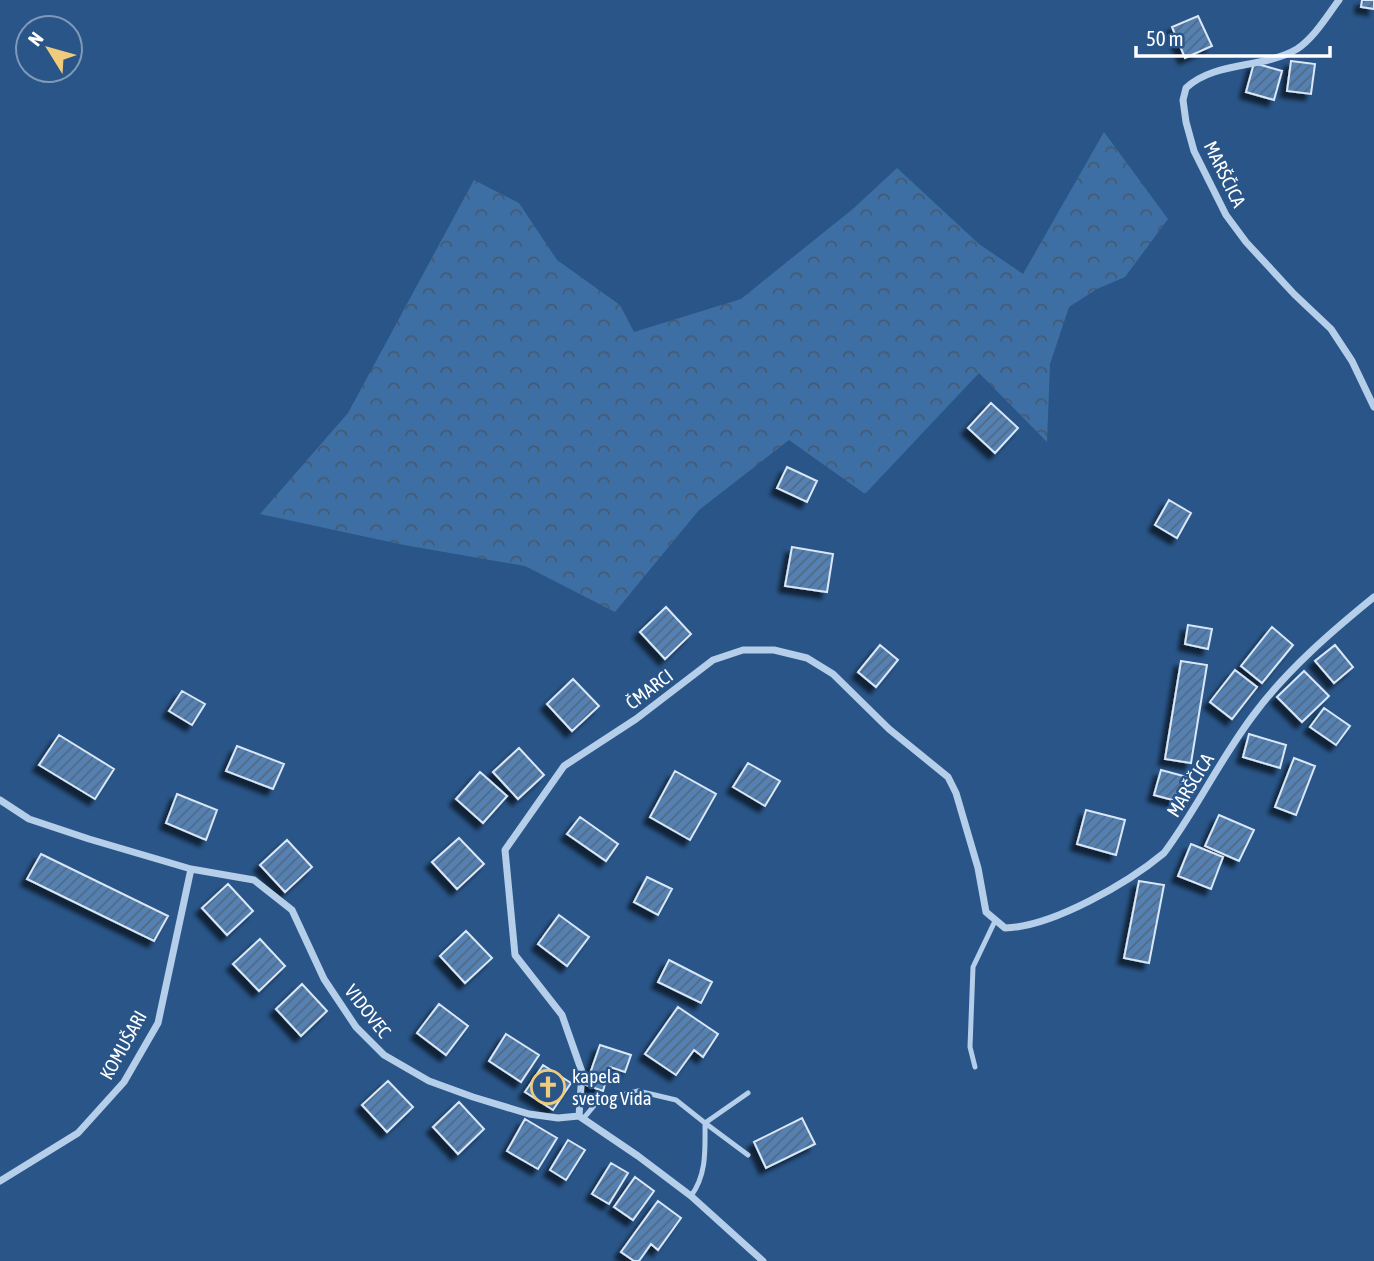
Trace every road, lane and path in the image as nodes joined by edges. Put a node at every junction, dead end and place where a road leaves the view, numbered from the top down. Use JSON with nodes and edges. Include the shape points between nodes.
{"nodes":[{"id":1,"x":1339,"y":0,"type":"edge"},
{"id":2,"x":1374,"y":407,"type":"edge"},
{"id":3,"x":1374,"y":597,"type":"edge"},
{"id":4,"x":0,"y":800,"type":"edge"},
{"id":5,"x":191,"y":869,"type":"junction"},
{"id":6,"x":995,"y":921,"type":"junction"},
{"id":7,"x":975,"y":1067,"type":"dead end"},
{"id":8,"x":748,"y":1093,"type":"dead end"},
{"id":9,"x":581,"y":1118,"type":"junction"},
{"id":10,"x":705,"y":1123,"type":"junction"},
{"id":11,"x":748,"y":1155,"type":"dead end"},
{"id":12,"x":0,"y":1181,"type":"edge"},
{"id":13,"x":691,"y":1196,"type":"junction"},
{"id":14,"x":763,"y":1261,"type":"edge"}],
"edges":[{"from":1,"to":2,"type":"street","name":"MARŠČICA","via":[[1297,48],[1277,58],[1205,75],[1186,88],[1183,100],[1194,151],[1226,215],[1270,268],[1331,329]]},
{"from":3,"to":6,"type":"street","name":"MARŠČICA","via":[[1324,638],[1254,713],[1164,853],[1107,891],[1037,923],[1005,928]]},
{"from":4,"to":5,"type":"street","name":"VIDOVEC","via":[[29,819]]},
{"from":5,"to":9,"type":"street","name":"VIDOVEC","via":[[254,880],[292,910],[324,979],[356,1027],[384,1055],[429,1081],[473,1097],[529,1114]]},
{"from":5,"to":12,"type":"street","name":"KOMUŠARI","via":[[158,1023],[124,1082],[78,1133]]},
{"from":6,"to":7,"type":"lane","via":[[973,967],[970,1047]]},
{"from":6,"to":9,"type":"street","name":"ČMARCI","via":[[986,912],[978,867],[948,777],[889,729],[833,674],[807,658],[775,650],[743,650],[713,660],[564,766],[505,850],[515,955],[562,1015],[583,1072]]},
{"from":8,"to":10,"type":"lane"},
{"from":9,"to":10,"type":"lane","via":[[598,1101],[638,1091],[676,1100]]},
{"from":9,"to":13,"type":"street"},
{"from":10,"to":11,"type":"lane"},
{"from":10,"to":13,"type":"lane","via":[[704,1167]]},
{"from":13,"to":14,"type":"street"}]}
